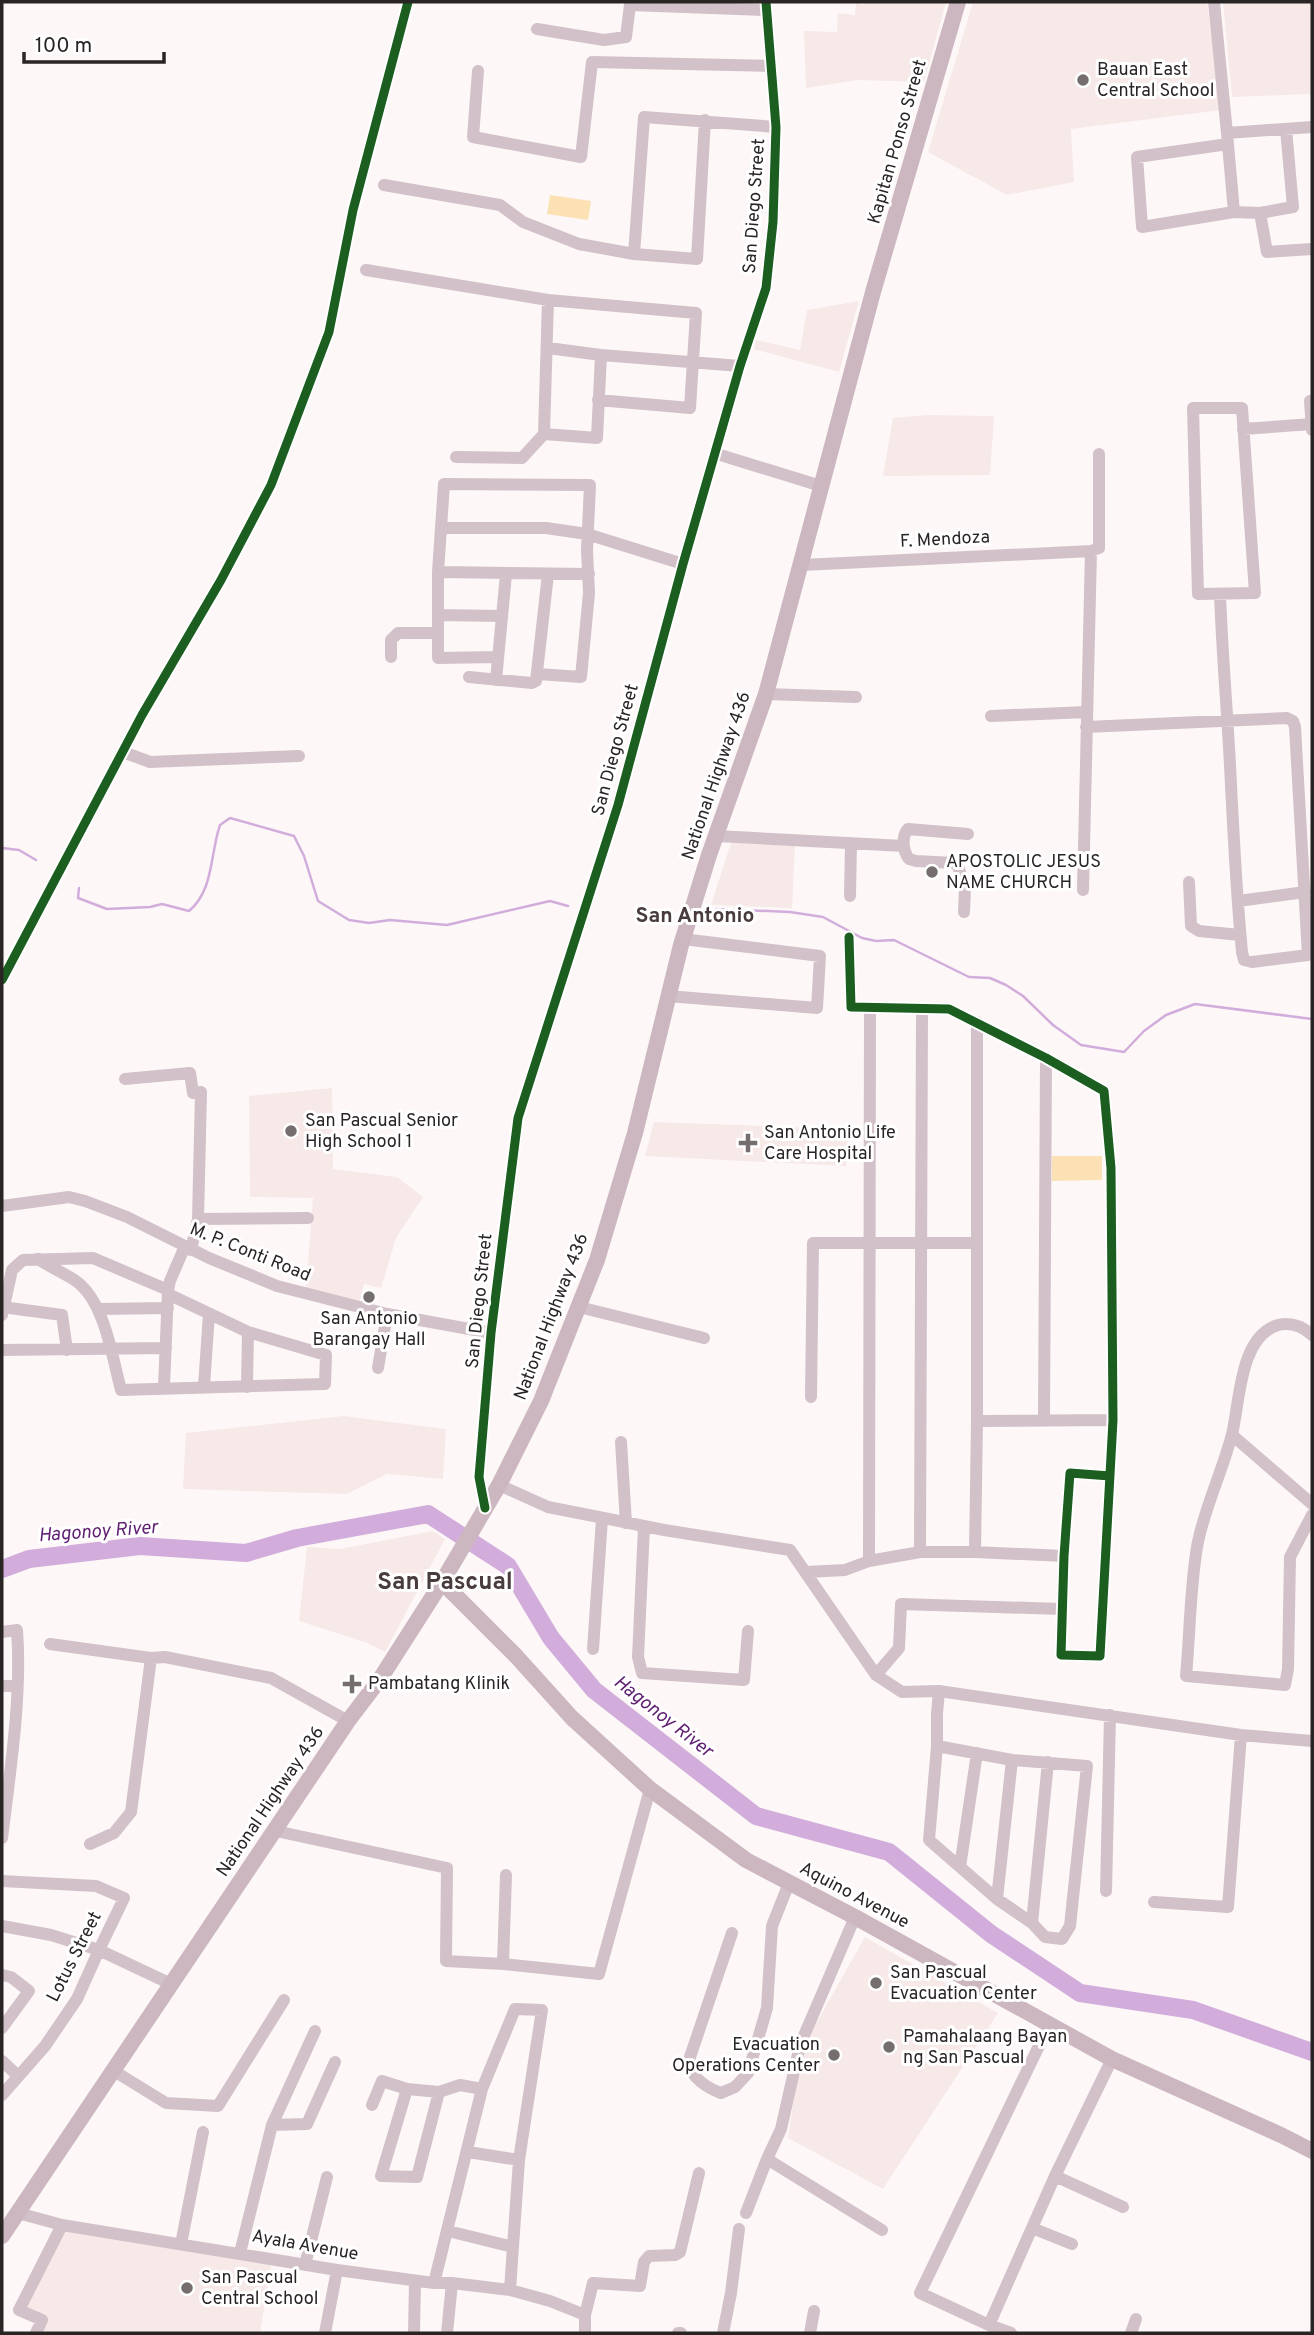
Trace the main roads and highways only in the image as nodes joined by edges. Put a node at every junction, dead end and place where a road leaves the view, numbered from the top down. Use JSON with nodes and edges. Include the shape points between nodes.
{"nodes":[{"id":1,"x":958,"y":2,"type":"edge"},
{"id":2,"x":873,"y":292,"type":"joint"},
{"id":3,"x":442,"y":1582,"type":"junction"},
{"id":4,"x":1312,"y":2151,"type":"edge"},
{"id":5,"x":2,"y":2233,"type":"edge"}],
"edges":[{"from":1,"to":2,"type":"main road","name":"Kapitan Ponso Street"},
{"from":2,"to":3,"type":"main road","name":"National Highway 436","via":[[766,694],[683,939],[635,1133],[597,1260],[541,1401]]},
{"from":3,"to":4,"type":"main road","name":"Aquino Avenue","via":[[572,1718],[650,1789],[746,1860],[1112,2059]]},
{"from":3,"to":5,"type":"main road","name":"National Highway 436"}]}
